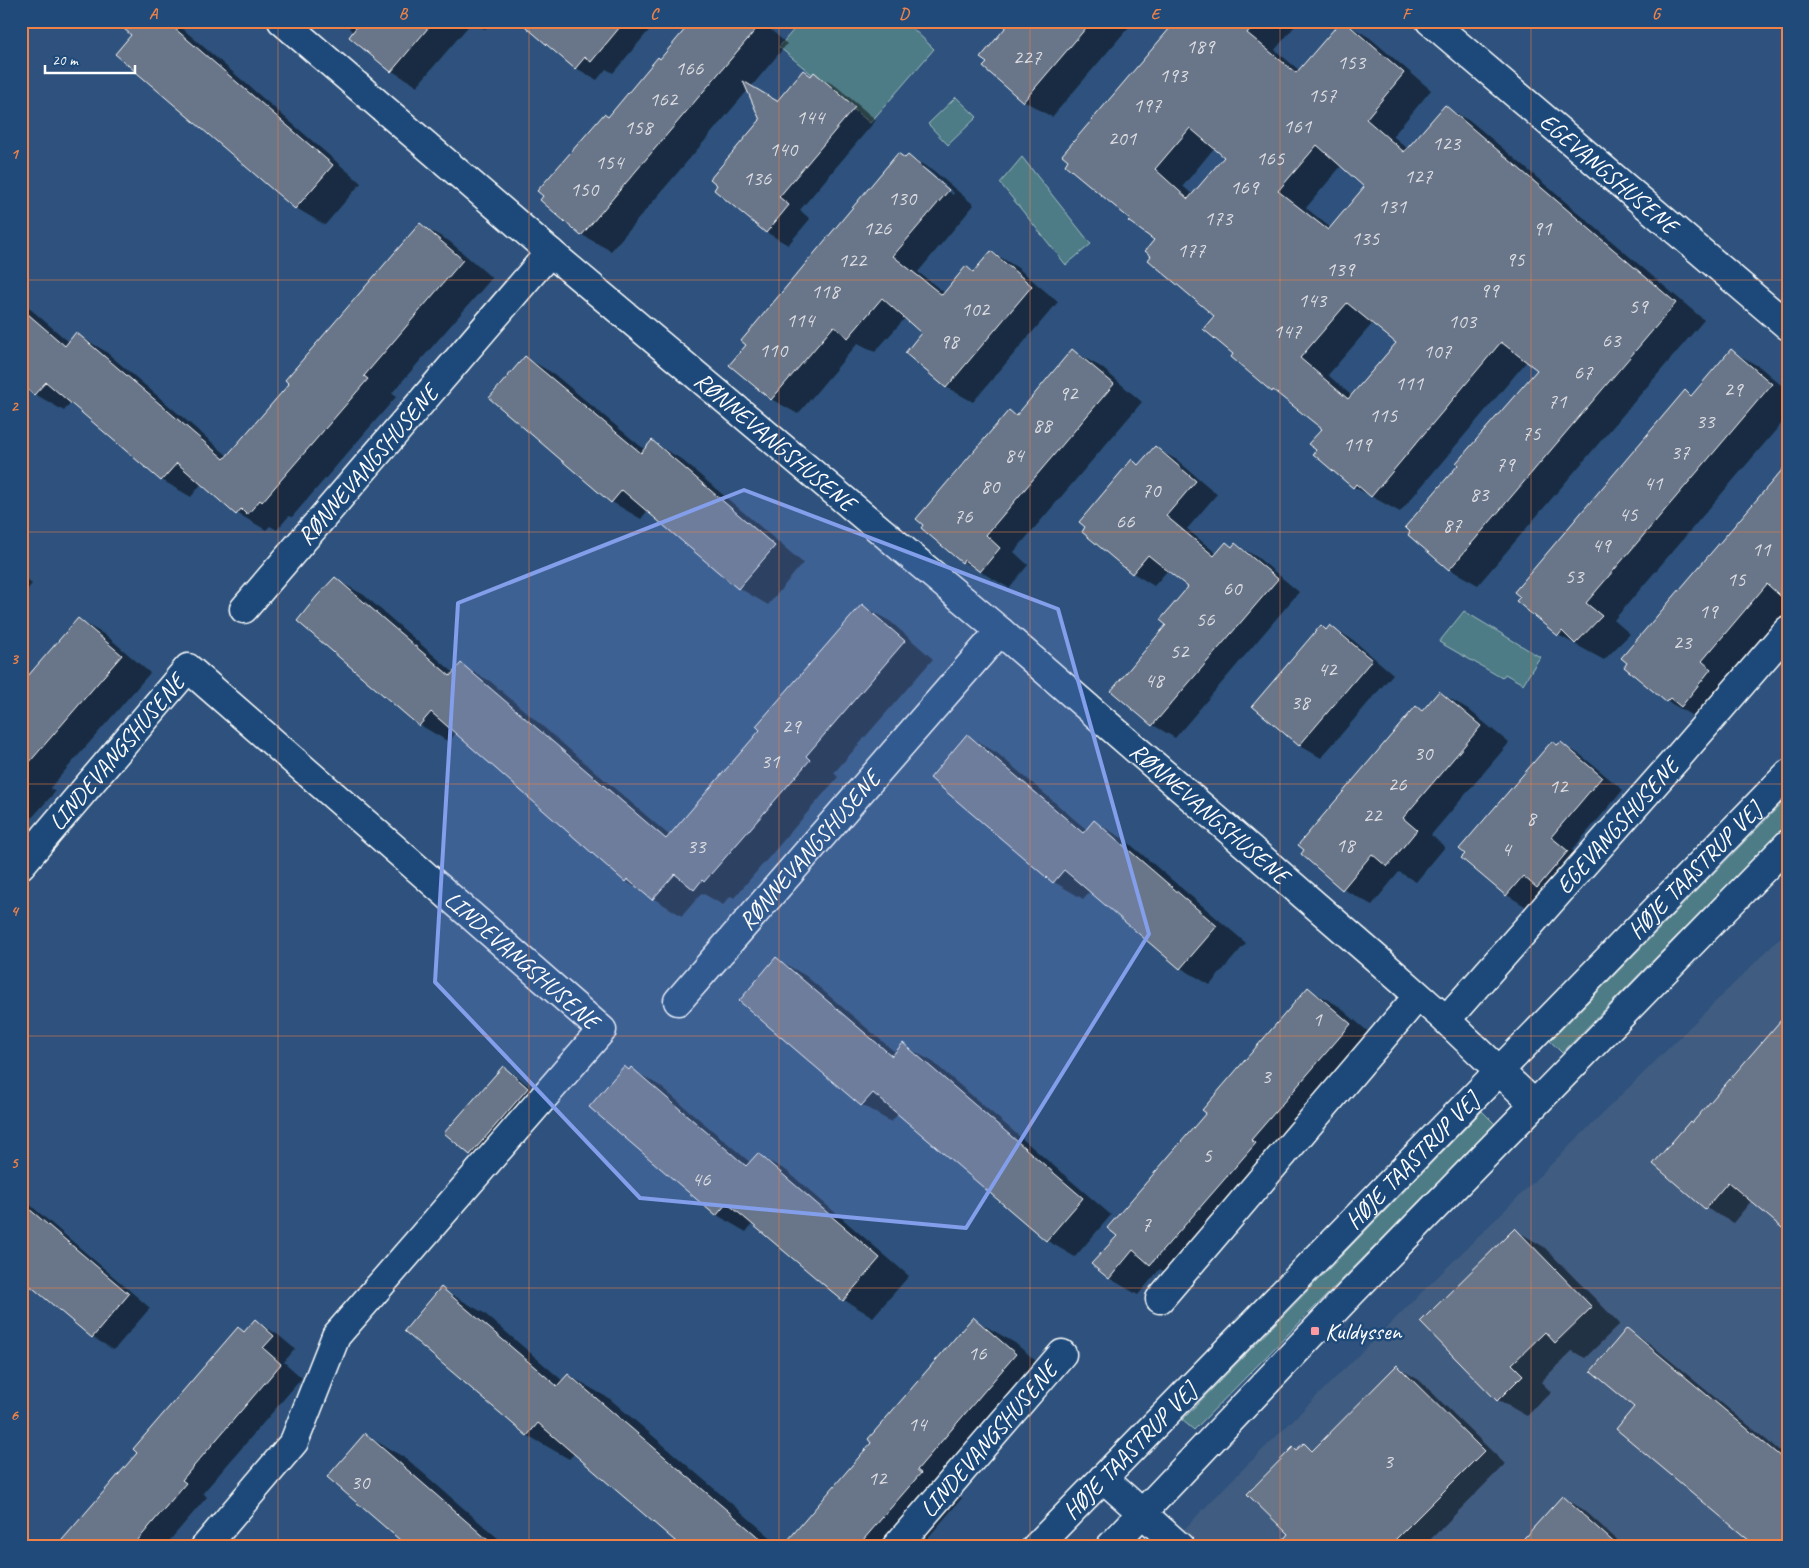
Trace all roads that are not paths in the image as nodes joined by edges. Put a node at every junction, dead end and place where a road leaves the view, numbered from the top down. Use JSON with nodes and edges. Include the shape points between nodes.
{"nodes":[{"id":1,"x":282,"y":21,"type":"edge"},
{"id":2,"x":1430,"y":21,"type":"edge"},
{"id":3,"x":550,"y":252,"type":"junction"},
{"id":4,"x":1788,"y":326,"type":"edge"},
{"id":5,"x":244,"y":609,"type":"dead end"},
{"id":6,"x":1788,"y":630,"type":"edge"},
{"id":7,"x":1000,"y":631,"type":"junction"},
{"id":8,"x":1788,"y":774,"type":"edge"},
{"id":9,"x":1788,"y":844,"type":"edge"},
{"id":10,"x":21,"y":866,"type":"edge"},
{"id":11,"x":1418,"y":996,"type":"junction"},
{"id":12,"x":678,"y":1001,"type":"dead end"},
{"id":13,"x":1446,"y":1020,"type":"junction"},
{"id":14,"x":1499,"y":1071,"type":"junction"},
{"id":15,"x":1534,"y":1104,"type":"junction"},
{"id":16,"x":1160,"y":1299,"type":"dead end"},
{"id":17,"x":1062,"y":1354,"type":"dead end"},
{"id":18,"x":1103,"y":1478,"type":"junction"},
{"id":19,"x":1143,"y":1513,"type":"junction"},
{"id":20,"x":205,"y":1547,"type":"edge"},
{"id":21,"x":896,"y":1547,"type":"edge"},
{"id":22,"x":1036,"y":1547,"type":"edge"},
{"id":23,"x":1110,"y":1547,"type":"edge"},
{"id":24,"x":1180,"y":1547,"type":"edge"}],
"edges":[{"from":1,"to":3,"type":"street","name":"RØNNEVANGSHUSENE"},
{"from":2,"to":4,"type":"street","name":"EGEVANGSHUSENE"},
{"from":3,"to":5,"type":"street","name":"RØNNEVANGSHUSENE"},
{"from":3,"to":7,"type":"street","name":"RØNNEVANGSHUSENE"},
{"from":6,"to":13,"type":"street","name":"EGEVANGSHUSENE"},
{"from":7,"to":11,"type":"street","name":"RØNNEVANGSHUSENE"},
{"from":7,"to":12,"type":"street","name":"RØNNEVANGSHUSENE"},
{"from":8,"to":14,"type":"street","name":"HØJE TAASTRUP VEJ"},
{"from":9,"to":15,"type":"street","name":"HØJE TAASTRUP VEJ"},
{"from":10,"to":20,"type":"street","name":"LINDEVANGSHUSENE","via":[[188,668],[602,1030],[336,1336],[294,1442]]},
{"from":11,"to":13,"type":"street","name":"RØNNEVANGSHUSENE"},
{"from":11,"to":16,"type":"street"},
{"from":13,"to":14,"type":"street","name":"RØNNEVANGSHUSENE"},
{"from":14,"to":15,"type":"street","name":"RØNNEVANGSHUSENE"},
{"from":14,"to":18,"type":"street","name":"HØJE TAASTRUP VEJ"},
{"from":15,"to":19,"type":"street","name":"HØJE TAASTRUP VEJ"},
{"from":17,"to":21,"type":"street","name":"LINDEVANGSHUSENE"},
{"from":18,"to":19,"type":"street"},
{"from":18,"to":22,"type":"street","name":"HØJE TAASTRUP VEJ"},
{"from":19,"to":23,"type":"street","name":"HØJE TAASTRUP VEJ"},
{"from":19,"to":24,"type":"street"}]}
